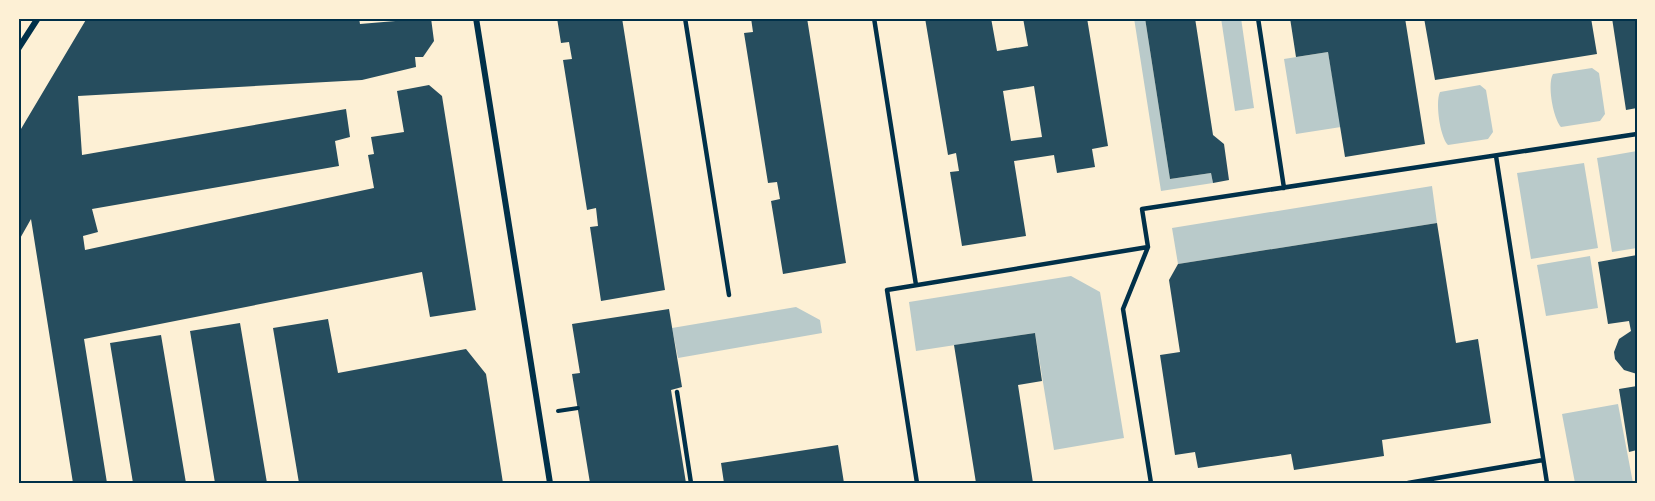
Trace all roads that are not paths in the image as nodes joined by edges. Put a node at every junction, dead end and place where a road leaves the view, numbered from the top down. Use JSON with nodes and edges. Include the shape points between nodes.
{"nodes":[{"id":1,"x":38,"y":18,"type":"edge"},
{"id":2,"x":476,"y":18,"type":"edge"},
{"id":3,"x":685,"y":18,"type":"edge"},
{"id":4,"x":874,"y":18,"type":"edge"},
{"id":5,"x":1258,"y":18,"type":"edge"},
{"id":6,"x":18,"y":49,"type":"edge"},
{"id":7,"x":1637,"y":134,"type":"edge"},
{"id":8,"x":1496,"y":156,"type":"junction"},
{"id":9,"x":1284,"y":188,"type":"junction"},
{"id":10,"x":1148,"y":247,"type":"junction"},
{"id":11,"x":916,"y":285,"type":"junction"},
{"id":12,"x":729,"y":294,"type":"dead end"},
{"id":13,"x":677,"y":392,"type":"dead end"},
{"id":14,"x":1543,"y":460,"type":"junction"},
{"id":15,"x":550,"y":483,"type":"edge"},
{"id":16,"x":691,"y":483,"type":"edge"},
{"id":17,"x":917,"y":483,"type":"edge"},
{"id":18,"x":1151,"y":483,"type":"edge"},
{"id":19,"x":1408,"y":483,"type":"edge"},
{"id":20,"x":1547,"y":483,"type":"edge"}],
"edges":[{"from":1,"to":6,"type":"street"},
{"from":2,"to":15,"type":"street"},
{"from":3,"to":12,"type":"lane"},
{"from":4,"to":11,"type":"lane"},
{"from":5,"to":9,"type":"lane"},
{"from":7,"to":8,"type":"lane"},
{"from":8,"to":9,"type":"lane"},
{"from":8,"to":14,"type":"lane"},
{"from":9,"to":10,"type":"lane","via":[[1142,209]]},
{"from":10,"to":11,"type":"lane"},
{"from":10,"to":18,"type":"lane","via":[[1123,309]]},
{"from":11,"to":17,"type":"lane","via":[[887,290]]},
{"from":13,"to":16,"type":"lane"},
{"from":14,"to":19,"type":"lane"},
{"from":14,"to":20,"type":"lane"}]}
